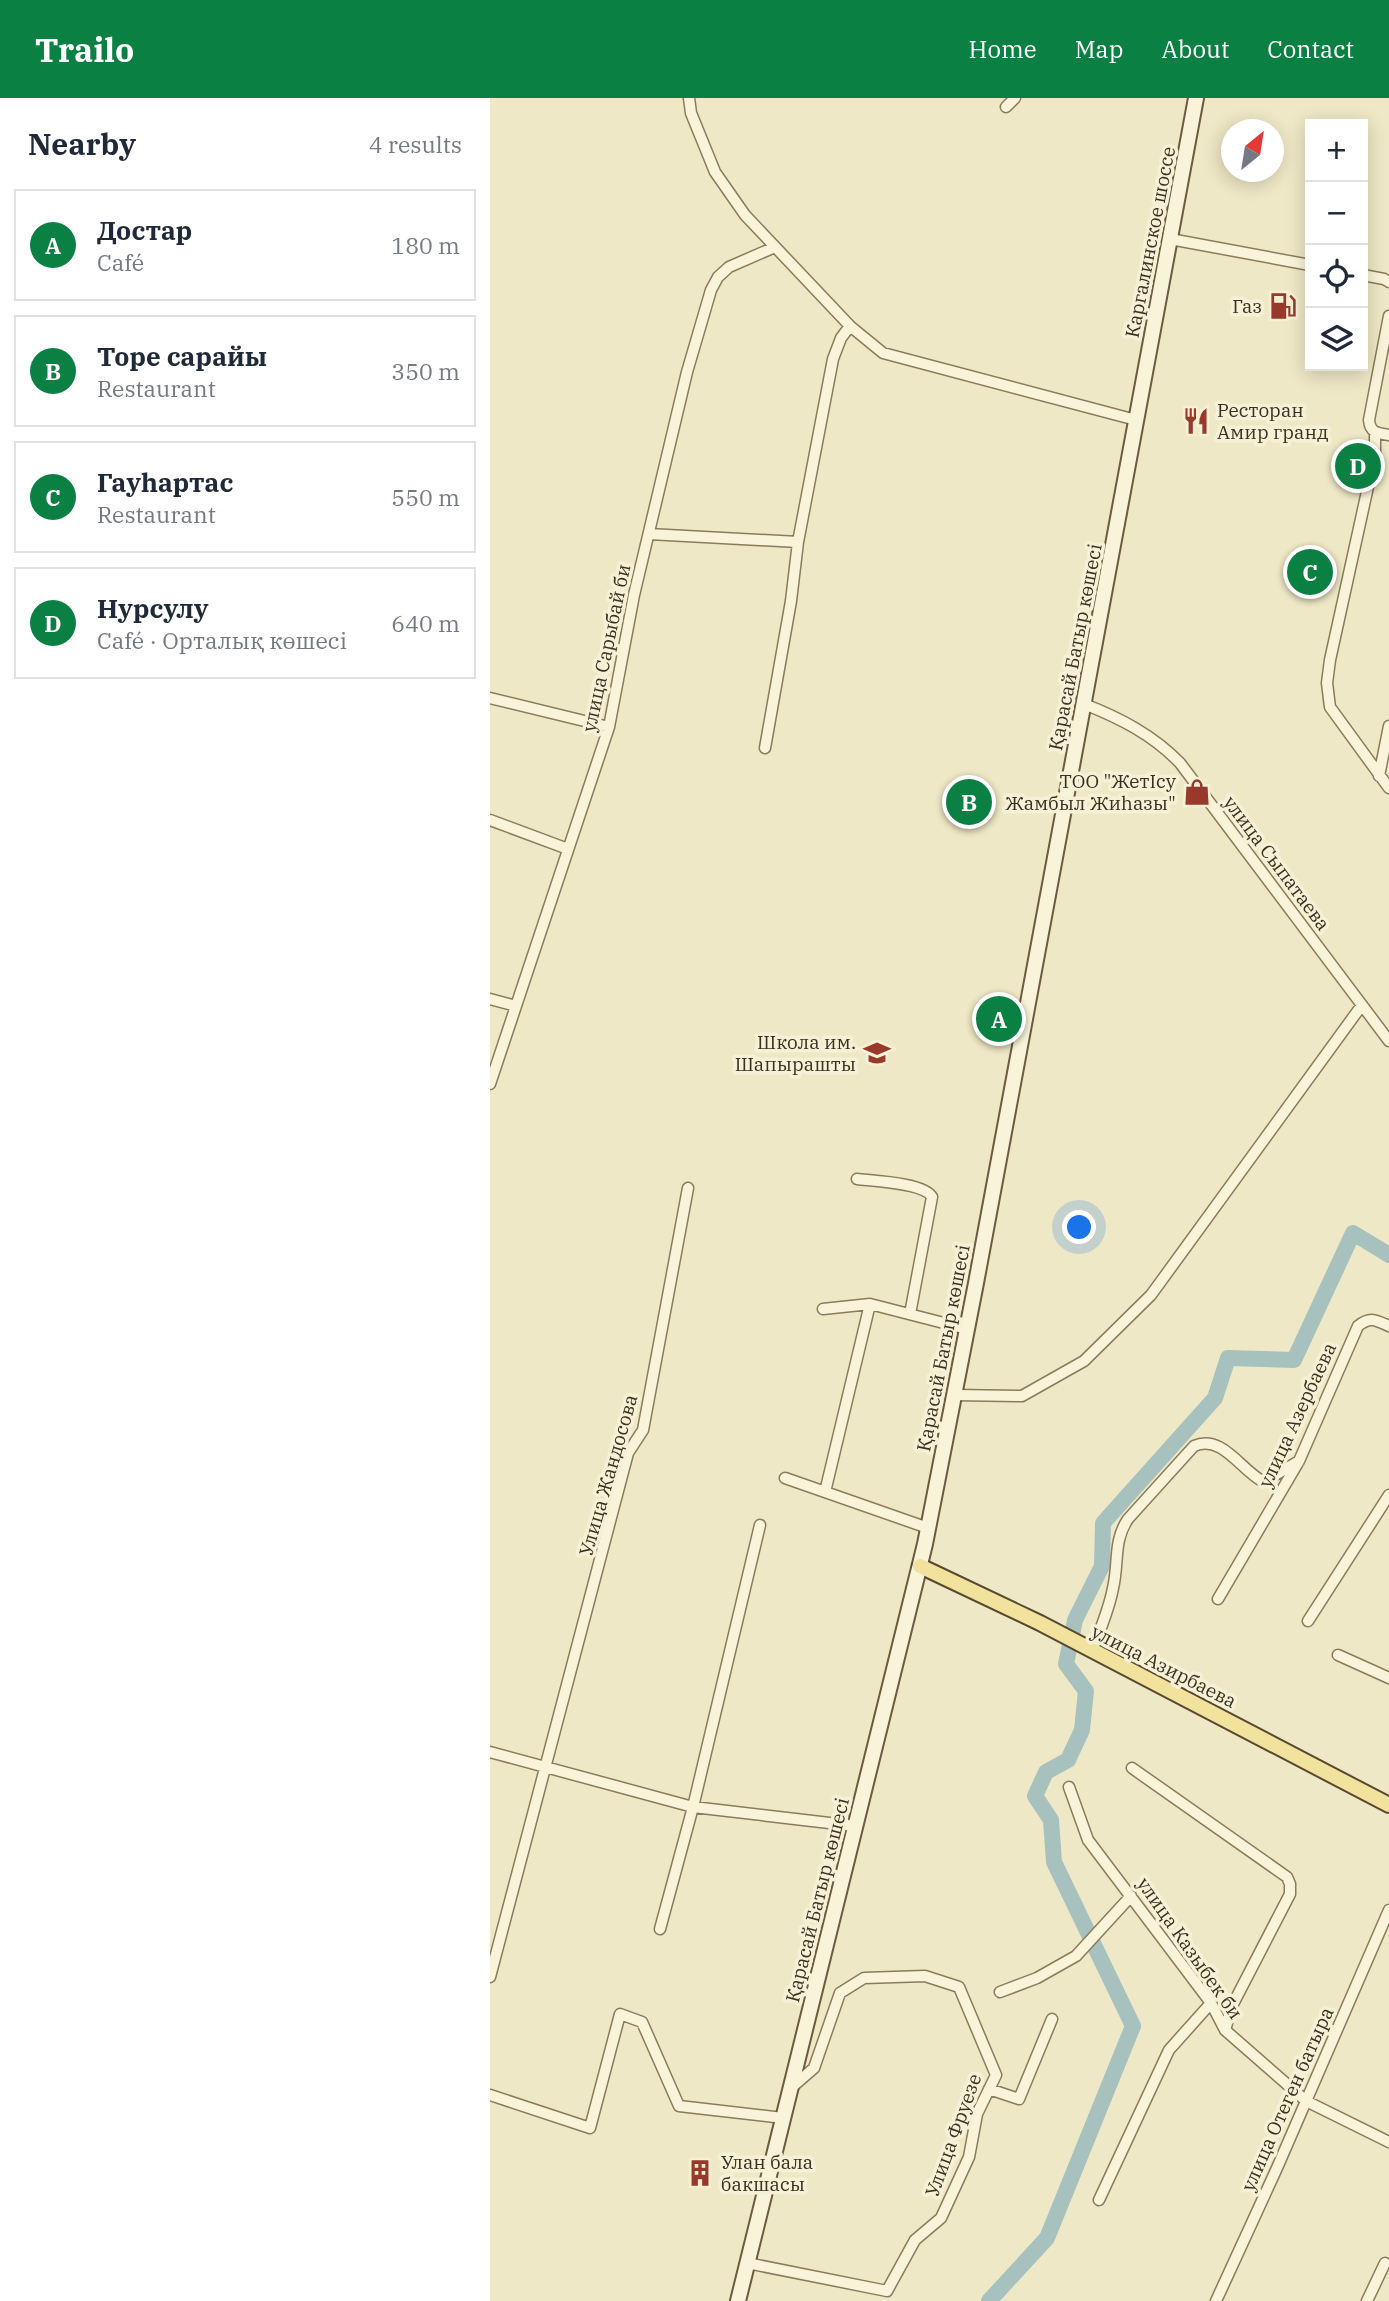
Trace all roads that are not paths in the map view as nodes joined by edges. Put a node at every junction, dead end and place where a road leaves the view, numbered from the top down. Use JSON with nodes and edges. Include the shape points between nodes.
{"nodes":[{"id":1,"x":690,"y":98,"type":"edge"},
{"id":2,"x":1015,"y":98,"type":"edge"},
{"id":3,"x":1196,"y":98,"type":"edge"},
{"id":4,"x":1006,"y":107,"type":"dead end"},
{"id":5,"x":1170,"y":239,"type":"junction"},
{"id":6,"x":775,"y":247,"type":"junction"},
{"id":7,"x":1305,"y":264,"type":"edge"},
{"id":8,"x":1368,"y":276,"type":"edge"},
{"id":9,"x":1389,"y":282,"type":"edge"},
{"id":10,"x":1389,"y":316,"type":"edge"},
{"id":11,"x":850,"y":326,"type":"junction"},
{"id":12,"x":1141,"y":393,"type":"joint"},
{"id":13,"x":1136,"y":421,"type":"junction"},
{"id":14,"x":1375,"y":432,"type":"junction"},
{"id":15,"x":1389,"y":435,"type":"edge"},
{"id":16,"x":649,"y":534,"type":"junction"},
{"id":17,"x":798,"y":542,"type":"junction"},
{"id":18,"x":490,"y":698,"type":"edge"},
{"id":19,"x":1084,"y":704,"type":"junction"},
{"id":20,"x":1389,"y":726,"type":"edge"},
{"id":21,"x":609,"y":727,"type":"junction"},
{"id":22,"x":765,"y":748,"type":"dead end"},
{"id":23,"x":1380,"y":776,"type":"junction"},
{"id":24,"x":1389,"y":788,"type":"edge"},
{"id":25,"x":490,"y":820,"type":"edge"},
{"id":26,"x":568,"y":849,"type":"junction"},
{"id":27,"x":490,"y":999,"type":"edge"},
{"id":28,"x":1362,"y":1005,"type":"junction"},
{"id":29,"x":516,"y":1006,"type":"junction"},
{"id":30,"x":1389,"y":1041,"type":"edge"},
{"id":31,"x":490,"y":1084,"type":"edge"},
{"id":32,"x":857,"y":1179,"type":"dead end"},
{"id":33,"x":688,"y":1188,"type":"dead end"},
{"id":34,"x":870,"y":1304,"type":"junction"},
{"id":35,"x":823,"y":1309,"type":"dead end"},
{"id":36,"x":910,"y":1314,"type":"junction"},
{"id":37,"x":1389,"y":1326,"type":"edge"},
{"id":38,"x":967,"y":1329,"type":"junction"},
{"id":39,"x":954,"y":1395,"type":"junction"},
{"id":40,"x":1299,"y":1461,"type":"junction"},
{"id":41,"x":785,"y":1478,"type":"dead end"},
{"id":42,"x":825,"y":1492,"type":"junction"},
{"id":43,"x":1389,"y":1495,"type":"edge"},
{"id":44,"x":760,"y":1525,"type":"dead end"},
{"id":45,"x":928,"y":1528,"type":"junction"},
{"id":46,"x":920,"y":1566,"type":"junction"},
{"id":47,"x":1218,"y":1599,"type":"dead end"},
{"id":48,"x":1308,"y":1621,"type":"dead end"},
{"id":49,"x":1088,"y":1649,"type":"junction"},
{"id":50,"x":1338,"y":1655,"type":"dead end"},
{"id":51,"x":1389,"y":1678,"type":"edge"},
{"id":52,"x":490,"y":1752,"type":"edge"},
{"id":53,"x":544,"y":1768,"type":"junction"},
{"id":54,"x":1132,"y":1768,"type":"dead end"},
{"id":55,"x":1069,"y":1787,"type":"dead end"},
{"id":56,"x":1389,"y":1805,"type":"edge"},
{"id":57,"x":693,"y":1807,"type":"junction"},
{"id":58,"x":855,"y":1826,"type":"junction"},
{"id":59,"x":1131,"y":1896,"type":"junction"},
{"id":60,"x":1389,"y":1910,"type":"edge"},
{"id":61,"x":660,"y":1929,"type":"dead end"},
{"id":62,"x":490,"y":1977,"type":"edge"},
{"id":63,"x":1000,"y":1992,"type":"dead end"},
{"id":64,"x":1212,"y":2003,"type":"junction"},
{"id":65,"x":1052,"y":2019,"type":"dead end"},
{"id":66,"x":1225,"y":2030,"type":"junction"},
{"id":67,"x":791,"y":2088,"type":"junction"},
{"id":68,"x":989,"y":2090,"type":"junction"},
{"id":69,"x":490,"y":2095,"type":"edge"},
{"id":70,"x":1306,"y":2101,"type":"junction"},
{"id":71,"x":783,"y":2118,"type":"junction"},
{"id":72,"x":1389,"y":2142,"type":"edge"},
{"id":73,"x":1099,"y":2200,"type":"dead end"},
{"id":74,"x":747,"y":2263,"type":"junction"},
{"id":75,"x":1385,"y":2263,"type":"dead end"},
{"id":76,"x":738,"y":2301,"type":"edge"},
{"id":77,"x":1216,"y":2301,"type":"edge"},
{"id":78,"x":1367,"y":2301,"type":"edge"}],
"edges":[{"from":1,"to":6,"type":"street","via":[[691,113],[715,172]]},
{"from":2,"to":4,"type":"street"},
{"from":3,"to":5,"type":"main road","name":"Каргалинское шоссе"},
{"from":5,"to":7,"type":"street"},
{"from":5,"to":12,"type":"main road","name":"Каргалинское шоссе"},
{"from":6,"to":11,"type":"street"},
{"from":6,"to":16,"type":"street","name":"улица Сарыбай би","via":[[729,267],[711,290]]},
{"from":8,"to":9,"type":"street"},
{"from":10,"to":14,"type":"street","via":[[1369,420]]},
{"from":11,"to":13,"type":"street","via":[[883,353],[901,359]]},
{"from":11,"to":17,"type":"street","via":[[833,359]]},
{"from":12,"to":13,"type":"main road","name":"Қарасай Батыр көшесі"},
{"from":13,"to":19,"type":"main road","name":"Қарасай Батыр көшесі"},
{"from":14,"to":15,"type":"street"},
{"from":14,"to":23,"type":"street","via":[[1375,455],[1327,683],[1330,707]]},
{"from":16,"to":17,"type":"street"},
{"from":16,"to":21,"type":"street","name":"улица Сарыбай би"},
{"from":17,"to":22,"type":"street"},
{"from":18,"to":21,"type":"street"},
{"from":19,"to":28,"type":"street","name":"улица Сыпатаева","via":[[1119,718],[1163,745],[1180,763]]},
{"from":19,"to":38,"type":"main road","name":"Қарасай Батыр көшесі"},
{"from":20,"to":23,"type":"street"},
{"from":21,"to":26,"type":"street","name":"улица Сарыбай би"},
{"from":23,"to":24,"type":"street"},
{"from":25,"to":26,"type":"street"},
{"from":26,"to":29,"type":"street","name":"улица Сарыбай би"},
{"from":27,"to":29,"type":"street"},
{"from":28,"to":30,"type":"street","name":"улица Сыпатаева"},
{"from":28,"to":39,"type":"street","via":[[1151,1295],[1084,1360],[1022,1396]]},
{"from":29,"to":31,"type":"street","name":"улица Сарыбай би"},
{"from":32,"to":36,"type":"street","via":[[919,1187],[932,1197]]},
{"from":33,"to":53,"type":"street","name":"Улица Жандосова","via":[[643,1430],[628,1453]]},
{"from":34,"to":35,"type":"street"},
{"from":34,"to":36,"type":"street"},
{"from":34,"to":42,"type":"street"},
{"from":36,"to":38,"type":"street"},
{"from":37,"to":40,"type":"street","name":"улица Азербаева","via":[[1375,1319],[1358,1326]]},
{"from":38,"to":39,"type":"main road","name":"Қарасай Батыр көшесі"},
{"from":39,"to":45,"type":"main road","name":"Қарасай Батыр көшесі"},
{"from":40,"to":47,"type":"street","name":"улица Азербаева"},
{"from":40,"to":49,"type":"street","via":[[1262,1481],[1214,1444],[1204,1441],[1194,1446],[1120,1532],[1109,1605]]},
{"from":41,"to":42,"type":"street"},
{"from":42,"to":45,"type":"street"},
{"from":43,"to":48,"type":"street"},
{"from":44,"to":57,"type":"street"},
{"from":45,"to":46,"type":"main road","name":"Қарасай Батыр көшесі"},
{"from":46,"to":49,"type":"main road","name":"улица Азирбаева"},
{"from":46,"to":58,"type":"main road","name":"Қарасай Батыр көшесі"},
{"from":49,"to":56,"type":"main road","name":"улица Азирбаева"},
{"from":50,"to":51,"type":"street"},
{"from":52,"to":53,"type":"street"},
{"from":53,"to":57,"type":"street"},
{"from":53,"to":62,"type":"street","name":"Улица Жандосова"},
{"from":54,"to":66,"type":"street","via":[[1287,1877],[1290,1884],[1290,1894],[1231,2006]]},
{"from":55,"to":59,"type":"street","name":"улица Казыбек би","via":[[1088,1840]]},
{"from":57,"to":58,"type":"street"},
{"from":57,"to":61,"type":"street"},
{"from":58,"to":67,"type":"main road","name":"Қарасай Батыр көшесі"},
{"from":59,"to":63,"type":"street","via":[[1076,1956]]},
{"from":59,"to":64,"type":"street","name":"улица Казыбек би"},
{"from":60,"to":70,"type":"street","name":"улица Отеген батыра"},
{"from":64,"to":66,"type":"street","name":"улица Казыбек би"},
{"from":64,"to":73,"type":"street","via":[[1169,2050]]},
{"from":65,"to":68,"type":"street","via":[[1019,2099]]},
{"from":66,"to":70,"type":"street","name":"улица Казыбек би"},
{"from":67,"to":68,"type":"street","name":"Улица Фруезе","via":[[814,2068],[840,1993],[864,1978],[925,1976],[959,1987],[996,2075]]},
{"from":67,"to":71,"type":"main road","name":"Қарасай Батыр көшесі"},
{"from":68,"to":74,"type":"street","name":"Улица Фруезе","via":[[977,2114],[969,2157],[941,2218],[915,2240],[887,2291]]},
{"from":69,"to":71,"type":"street","via":[[590,2127],[620,2014],[642,2022],[679,2106]]},
{"from":70,"to":72,"type":"street","name":"улица Казыбек би"},
{"from":70,"to":77,"type":"street","name":"улица Отеген батыра"},
{"from":71,"to":74,"type":"main road","name":"Қарасай Батыр көшесі"},
{"from":74,"to":76,"type":"main road","name":"Қарасай Батыр көшесі"},
{"from":75,"to":78,"type":"street"}]}
